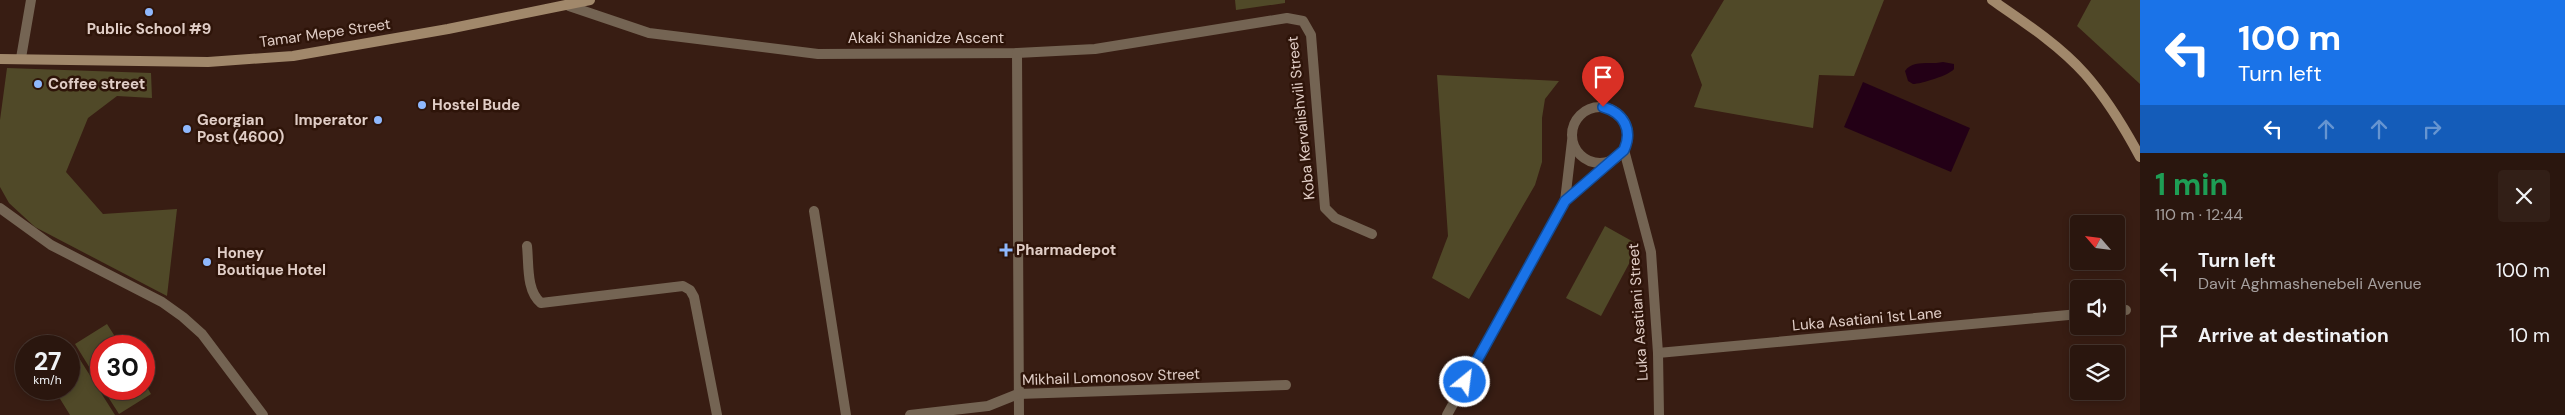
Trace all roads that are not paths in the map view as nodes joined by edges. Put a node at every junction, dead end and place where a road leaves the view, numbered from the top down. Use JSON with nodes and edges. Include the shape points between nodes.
{"nodes":[{"id":1,"x":31,"y":0,"type":"edge"},
{"id":2,"x":590,"y":0,"type":"edge"},
{"id":3,"x":1992,"y":0,"type":"edge"},
{"id":4,"x":569,"y":6,"type":"junction"},
{"id":5,"x":1017,"y":53,"type":"junction"},
{"id":6,"x":21,"y":58,"type":"junction"},
{"id":7,"x":0,"y":59,"type":"edge"},
{"id":8,"x":1572,"y":138,"type":"junction"},
{"id":9,"x":1620,"y":154,"type":"junction"},
{"id":10,"x":2140,"y":157,"type":"edge"},
{"id":11,"x":1565,"y":201,"type":"junction"},
{"id":12,"x":0,"y":208,"type":"edge"},
{"id":13,"x":814,"y":212,"type":"dead end"},
{"id":14,"x":1372,"y":234,"type":"dead end"},
{"id":15,"x":527,"y":246,"type":"dead end"},
{"id":16,"x":2070,"y":315,"type":"edge"},
{"id":17,"x":1658,"y":353,"type":"junction"},
{"id":18,"x":1286,"y":385,"type":"dead end"},
{"id":19,"x":1018,"y":394,"type":"junction"},
{"id":20,"x":263,"y":415,"type":"edge"},
{"id":21,"x":717,"y":415,"type":"edge"},
{"id":22,"x":846,"y":415,"type":"edge"},
{"id":23,"x":910,"y":415,"type":"edge"},
{"id":24,"x":1019,"y":415,"type":"edge"},
{"id":25,"x":1447,"y":415,"type":"edge"},
{"id":26,"x":1658,"y":415,"type":"edge"}],
"edges":[{"from":1,"to":6,"type":"street"},
{"from":2,"to":4,"type":"main road","name":"Tamar Mepe Street"},
{"from":3,"to":10,"type":"main road","via":[[2038,32],[2084,73],[2122,122]]},
{"from":4,"to":5,"type":"street","name":"Akaki Shanidze Ascent","via":[[649,34],[773,50],[818,54]]},
{"from":4,"to":6,"type":"main road","name":"Tamar Mepe Street","via":[[293,56],[208,62]]},
{"from":5,"to":14,"type":"street","name":"Koba Kervalishvili Street","via":[[1095,49],[1287,18],[1304,21],[1311,35],[1325,208],[1335,218]]},
{"from":5,"to":19,"type":"street","name":"Akaki Shanidze Ascent"},
{"from":6,"to":7,"type":"main road","name":"Tamar Mepe Street"},
{"from":8,"to":9,"type":"street","via":[[1575,148],[1589,161],[1599,163]]},
{"from":8,"to":9,"type":"street","via":[[1577,119],[1593,108],[1613,110],[1626,123],[1627,141]]},
{"from":8,"to":11,"type":"street"},
{"from":9,"to":11,"type":"street"},
{"from":9,"to":17,"type":"street","name":"Luka Asatiani Street","via":[[1651,252]]},
{"from":11,"to":25,"type":"street"},
{"from":12,"to":20,"type":"street","via":[[51,245],[162,302],[183,317],[202,334]]},
{"from":13,"to":22,"type":"street"},
{"from":15,"to":21,"type":"street","via":[[531,289],[534,298],[541,303],[683,286],[690,290]]},
{"from":16,"to":17,"type":"street","name":"Luka Asatiani 1st Lane"},
{"from":17,"to":26,"type":"street","name":"Luka Asatiani Street"},
{"from":18,"to":19,"type":"street","name":"Mikhail Lomonosov Street"},
{"from":19,"to":23,"type":"street","name":"Mikhail Lomonosov Street","via":[[988,406]]},
{"from":19,"to":24,"type":"street","name":"Akaki Shanidze Ascent"}]}
